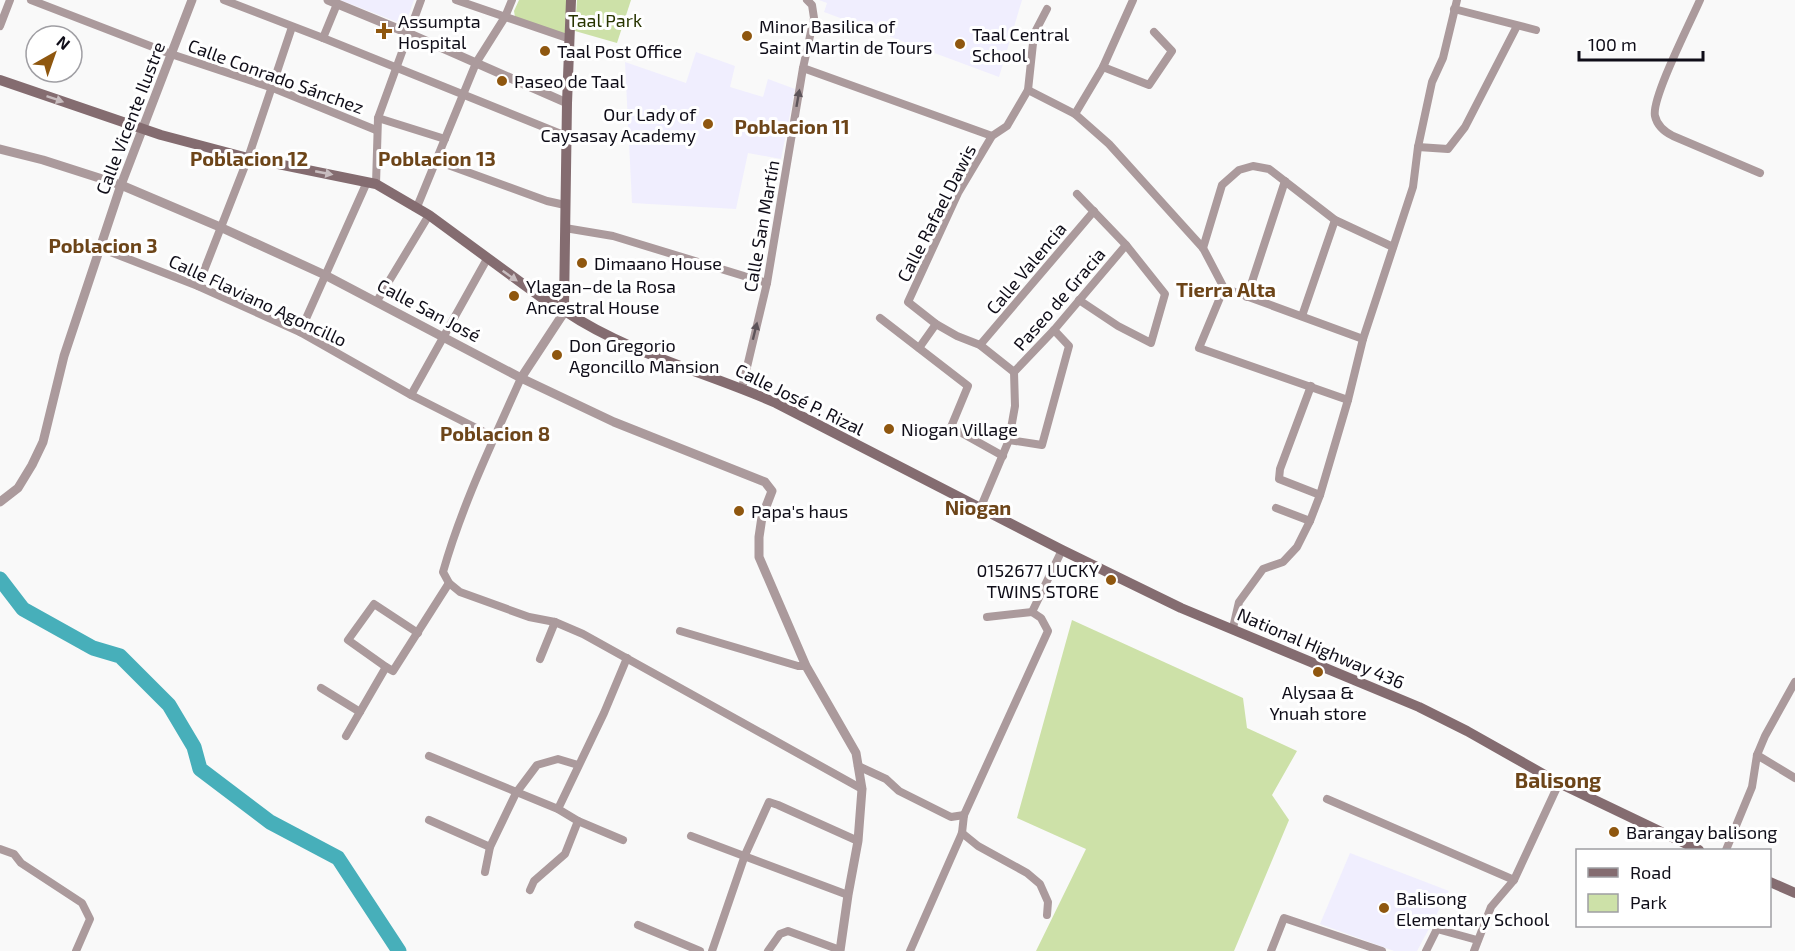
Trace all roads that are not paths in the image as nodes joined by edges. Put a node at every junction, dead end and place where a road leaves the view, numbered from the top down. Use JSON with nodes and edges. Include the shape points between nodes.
{"nodes":[{"id":1,"x":10,"y":0,"type":"edge"},
{"id":2,"x":31,"y":0,"type":"edge"},
{"id":3,"x":192,"y":0,"type":"edge"},
{"id":4,"x":224,"y":0,"type":"edge"},
{"id":5,"x":421,"y":0,"type":"edge"},
{"id":6,"x":456,"y":0,"type":"edge"},
{"id":7,"x":512,"y":0,"type":"edge"},
{"id":8,"x":571,"y":0,"type":"edge"},
{"id":9,"x":807,"y":0,"type":"edge"},
{"id":10,"x":1133,"y":0,"type":"edge"},
{"id":11,"x":1457,"y":0,"type":"edge"},
{"id":12,"x":1700,"y":0,"type":"edge"},
{"id":13,"x":332,"y":2,"type":"edge"},
{"id":14,"x":1047,"y":9,"type":"dead end"},
{"id":15,"x":1454,"y":9,"type":"junction"},
{"id":16,"x":505,"y":17,"type":"junction"},
{"id":17,"x":0,"y":26,"type":"edge"},
{"id":18,"x":1517,"y":26,"type":"junction"},
{"id":19,"x":292,"y":27,"type":"junction"},
{"id":20,"x":1536,"y":30,"type":"dead end"},
{"id":21,"x":1154,"y":32,"type":"dead end"},
{"id":22,"x":408,"y":33,"type":"junction"},
{"id":23,"x":323,"y":38,"type":"junction"},
{"id":24,"x":570,"y":39,"type":"junction"},
{"id":25,"x":171,"y":54,"type":"junction"},
{"id":26,"x":476,"y":63,"type":"junction"},
{"id":27,"x":1103,"y":67,"type":"junction"},
{"id":28,"x":395,"y":68,"type":"junction"},
{"id":29,"x":803,"y":68,"type":"junction"},
{"id":30,"x":0,"y":80,"type":"edge"},
{"id":31,"x":273,"y":88,"type":"junction"},
{"id":32,"x":1028,"y":90,"type":"junction"},
{"id":33,"x":464,"y":95,"type":"junction"},
{"id":34,"x":567,"y":103,"type":"junction"},
{"id":35,"x":1076,"y":114,"type":"junction"},
{"id":36,"x":378,"y":118,"type":"junction"},
{"id":37,"x":143,"y":130,"type":"junction"},
{"id":38,"x":376,"y":130,"type":"junction"},
{"id":39,"x":566,"y":136,"type":"junction"},
{"id":40,"x":992,"y":136,"type":"junction"},
{"id":41,"x":445,"y":139,"type":"junction"},
{"id":42,"x":1418,"y":147,"type":"junction"},
{"id":43,"x":0,"y":149,"type":"edge"},
{"id":44,"x":248,"y":158,"type":"junction"},
{"id":45,"x":437,"y":161,"type":"junction"},
{"id":46,"x":1760,"y":173,"type":"dead end"},
{"id":47,"x":1285,"y":181,"type":"junction"},
{"id":48,"x":371,"y":183,"type":"junction"},
{"id":49,"x":121,"y":185,"type":"junction"},
{"id":50,"x":1077,"y":194,"type":"dead end"},
{"id":51,"x":565,"y":206,"type":"junction"},
{"id":52,"x":417,"y":207,"type":"junction"},
{"id":53,"x":1094,"y":211,"type":"junction"},
{"id":54,"x":429,"y":215,"type":"junction"},
{"id":55,"x":1335,"y":220,"type":"junction"},
{"id":56,"x":220,"y":227,"type":"junction"},
{"id":57,"x":565,"y":228,"type":"junction"},
{"id":58,"x":1126,"y":245,"type":"junction"},
{"id":59,"x":1393,"y":247,"type":"junction"},
{"id":60,"x":100,"y":248,"type":"junction"},
{"id":61,"x":1203,"y":248,"type":"junction"},
{"id":62,"x":487,"y":259,"type":"junction"},
{"id":63,"x":325,"y":275,"type":"junction"},
{"id":64,"x":767,"y":283,"type":"junction"},
{"id":65,"x":198,"y":286,"type":"junction"},
{"id":66,"x":1224,"y":288,"type":"junction"},
{"id":67,"x":1247,"y":297,"type":"junction"},
{"id":68,"x":1079,"y":300,"type":"junction"},
{"id":69,"x":378,"y":301,"type":"junction"},
{"id":70,"x":564,"y":309,"type":"junction"},
{"id":71,"x":1302,"y":316,"type":"junction"},
{"id":72,"x":880,"y":318,"type":"dead end"},
{"id":73,"x":936,"y":324,"type":"junction"},
{"id":74,"x":1054,"y":330,"type":"junction"},
{"id":75,"x":300,"y":332,"type":"junction"},
{"id":76,"x":444,"y":337,"type":"junction"},
{"id":77,"x":1363,"y":339,"type":"junction"},
{"id":78,"x":980,"y":345,"type":"junction"},
{"id":79,"x":919,"y":348,"type":"junction"},
{"id":80,"x":1014,"y":372,"type":"junction"},
{"id":81,"x":522,"y":378,"type":"junction"},
{"id":82,"x":1311,"y":386,"type":"junction"},
{"id":83,"x":742,"y":388,"type":"junction"},
{"id":84,"x":411,"y":395,"type":"junction"},
{"id":85,"x":1348,"y":400,"type":"junction"},
{"id":86,"x":494,"y":437,"type":"junction"},
{"id":87,"x":1009,"y":440,"type":"junction"},
{"id":88,"x":1003,"y":456,"type":"junction"},
{"id":89,"x":927,"y":482,"type":"joint"},
{"id":90,"x":1320,"y":495,"type":"junction"},
{"id":91,"x":0,"y":502,"type":"edge"},
{"id":92,"x":1276,"y":508,"type":"dead end"},
{"id":93,"x":980,"y":509,"type":"junction"},
{"id":94,"x":1310,"y":521,"type":"junction"},
{"id":95,"x":1062,"y":550,"type":"junction"},
{"id":96,"x":449,"y":583,"type":"junction"},
{"id":97,"x":1032,"y":612,"type":"junction"},
{"id":98,"x":987,"y":617,"type":"dead end"},
{"id":99,"x":555,"y":622,"type":"junction"},
{"id":100,"x":1233,"y":628,"type":"junction"},
{"id":101,"x":680,"y":631,"type":"dead end"},
{"id":102,"x":418,"y":633,"type":"junction"},
{"id":103,"x":627,"y":658,"type":"junction"},
{"id":104,"x":540,"y":659,"type":"dead end"},
{"id":105,"x":806,"y":666,"type":"junction"},
{"id":106,"x":386,"y":667,"type":"junction"},
{"id":107,"x":1795,"y":682,"type":"edge"},
{"id":108,"x":321,"y":687,"type":"dead end"},
{"id":109,"x":360,"y":712,"type":"junction"},
{"id":110,"x":346,"y":736,"type":"dead end"},
{"id":111,"x":1757,"y":755,"type":"junction"},
{"id":112,"x":429,"y":756,"type":"dead end"},
{"id":113,"x":578,"y":765,"type":"junction"},
{"id":114,"x":858,"y":766,"type":"junction"},
{"id":115,"x":1795,"y":778,"type":"edge"},
{"id":116,"x":1559,"y":783,"type":"junction"},
{"id":117,"x":862,"y":789,"type":"junction"},
{"id":118,"x":516,"y":793,"type":"junction"},
{"id":119,"x":1327,"y":799,"type":"dead end"},
{"id":120,"x":558,"y":809,"type":"junction"},
{"id":121,"x":964,"y":815,"type":"junction"},
{"id":122,"x":429,"y":820,"type":"dead end"},
{"id":123,"x":579,"y":821,"type":"junction"},
{"id":124,"x":962,"y":833,"type":"junction"},
{"id":125,"x":692,"y":836,"type":"dead end"},
{"id":126,"x":623,"y":840,"type":"dead end"},
{"id":127,"x":858,"y":841,"type":"junction"},
{"id":128,"x":490,"y":847,"type":"junction"},
{"id":129,"x":0,"y":849,"type":"edge"},
{"id":130,"x":1698,"y":849,"type":"edge"},
{"id":131,"x":1726,"y":849,"type":"edge"},
{"id":132,"x":745,"y":855,"type":"junction"},
{"id":133,"x":485,"y":872,"type":"dead end"},
{"id":134,"x":1514,"y":880,"type":"junction"},
{"id":135,"x":1771,"y":882,"type":"edge"},
{"id":136,"x":530,"y":890,"type":"dead end"},
{"id":137,"x":1795,"y":893,"type":"edge"},
{"id":138,"x":848,"y":895,"type":"junction"},
{"id":139,"x":1047,"y":915,"type":"dead end"},
{"id":140,"x":638,"y":925,"type":"dead end"},
{"id":141,"x":1477,"y":940,"type":"junction"},
{"id":142,"x":76,"y":951,"type":"edge"},
{"id":143,"x":700,"y":951,"type":"edge"},
{"id":144,"x":712,"y":951,"type":"edge"},
{"id":145,"x":768,"y":951,"type":"edge"},
{"id":146,"x":840,"y":951,"type":"edge"},
{"id":147,"x":910,"y":951,"type":"edge"},
{"id":148,"x":1271,"y":951,"type":"edge"},
{"id":149,"x":1382,"y":951,"type":"edge"},
{"id":150,"x":1426,"y":951,"type":"edge"},
{"id":151,"x":1474,"y":951,"type":"edge"}],
"edges":[{"from":1,"to":17,"type":"street"},
{"from":2,"to":25,"type":"street","name":"Calle Conrado Sánchez"},
{"from":3,"to":25,"type":"street","name":"Calle Vicente Ilustre"},
{"from":4,"to":19,"type":"street"},
{"from":5,"to":22,"type":"street"},
{"from":6,"to":16,"type":"street"},
{"from":7,"to":16,"type":"street"},
{"from":8,"to":24,"type":"main road"},
{"from":9,"to":29,"type":"street","name":"Calle San Martín","via":[[814,18]]},
{"from":10,"to":27,"type":"street"},
{"from":11,"to":15,"type":"street"},
{"from":12,"to":46,"type":"street","via":[[1658,96],[1654,115],[1673,136]]},
{"from":13,"to":22,"type":"street"},
{"from":13,"to":23,"type":"street"},
{"from":14,"to":32,"type":"street","via":[[1034,34]]},
{"from":15,"to":18,"type":"street"},
{"from":15,"to":42,"type":"street","via":[[1443,58],[1431,82]]},
{"from":16,"to":24,"type":"street"},
{"from":16,"to":26,"type":"street"},
{"from":18,"to":20,"type":"street"},
{"from":18,"to":42,"type":"street","via":[[1465,126],[1448,149]]},
{"from":19,"to":23,"type":"street"},
{"from":19,"to":31,"type":"street"},
{"from":21,"to":27,"type":"street","via":[[1172,51],[1149,84]]},
{"from":22,"to":26,"type":"street"},
{"from":22,"to":28,"type":"street"},
{"from":23,"to":28,"type":"street"},
{"from":24,"to":34,"type":"main road"},
{"from":25,"to":31,"type":"street","name":"Calle Conrado Sánchez"},
{"from":25,"to":37,"type":"street","name":"Calle Vicente Ilustre"},
{"from":26,"to":33,"type":"street"},
{"from":26,"to":34,"type":"street"},
{"from":27,"to":35,"type":"street"},
{"from":28,"to":33,"type":"street"},
{"from":28,"to":36,"type":"street"},
{"from":29,"to":40,"type":"street","name":"Calle Rafael Dawis"},
{"from":64,"to":29,"type":"street","name":"Calle San Martín","one_way":true},
{"from":30,"to":37,"type":"main road","name":"Calle José P. Rizal","one_way":true},
{"from":31,"to":38,"type":"street","name":"Calle Conrado Sánchez"},
{"from":31,"to":44,"type":"street"},
{"from":32,"to":35,"type":"street"},
{"from":32,"to":40,"type":"street","via":[[1007,126]]},
{"from":33,"to":39,"type":"street"},
{"from":33,"to":41,"type":"street"},
{"from":34,"to":39,"type":"main road"},
{"from":35,"to":61,"type":"street"},
{"from":36,"to":38,"type":"street"},
{"from":36,"to":41,"type":"street"},
{"from":37,"to":44,"type":"main road","name":"Calle José P. Rizal"},
{"from":37,"to":49,"type":"street","name":"Calle Vicente Ilustre"},
{"from":38,"to":48,"type":"street"},
{"from":39,"to":51,"type":"main road"},
{"from":40,"to":73,"type":"street","name":"Calle Rafael Dawis","via":[[958,193],[908,302]]},
{"from":41,"to":45,"type":"street"},
{"from":42,"to":59,"type":"street","via":[[1413,187]]},
{"from":43,"to":49,"type":"street","name":"Calle San José"},
{"from":44,"to":48,"type":"main road","name":"Calle José P. Rizal","one_way":true},
{"from":44,"to":56,"type":"street"},
{"from":45,"to":51,"type":"street"},
{"from":45,"to":52,"type":"street"},
{"from":47,"to":55,"type":"street"},
{"from":47,"to":61,"type":"street","via":[[1269,169],[1253,166],[1239,170],[1222,185]]},
{"from":47,"to":67,"type":"street"},
{"from":48,"to":52,"type":"main road","name":"Calle José P. Rizal"},
{"from":48,"to":63,"type":"street"},
{"from":49,"to":56,"type":"street","name":"Calle San José"},
{"from":49,"to":60,"type":"street","name":"Calle Vicente Ilustre"},
{"from":50,"to":53,"type":"street"},
{"from":51,"to":57,"type":"main road"},
{"from":52,"to":54,"type":"main road","name":"Calle José P. Rizal"},
{"from":53,"to":58,"type":"street"},
{"from":53,"to":78,"type":"street","name":"Calle Valencia"},
{"from":54,"to":62,"type":"main road","name":"Calle José P. Rizal"},
{"from":54,"to":69,"type":"street"},
{"from":55,"to":59,"type":"street"},
{"from":55,"to":71,"type":"street"},
{"from":56,"to":63,"type":"street","name":"Calle San José"},
{"from":56,"to":65,"type":"street"},
{"from":57,"to":64,"type":"street","via":[[613,236]]},
{"from":57,"to":70,"type":"main road"},
{"from":58,"to":68,"type":"street","name":"Paseo de Gracia"},
{"from":58,"to":68,"type":"street","via":[[1165,294],[1151,343]]},
{"from":59,"to":77,"type":"street"},
{"from":60,"to":65,"type":"street","name":"Calle Flaviano Agoncillo"},
{"from":60,"to":91,"type":"street","name":"Calle Vicente Ilustre","via":[[64,356],[43,442],[18,488]]},
{"from":61,"to":66,"type":"street"},
{"from":62,"to":70,"type":"main road","name":"Calle José P. Rizal","one_way":true},
{"from":62,"to":76,"type":"street"},
{"from":63,"to":69,"type":"street","name":"Calle San José"},
{"from":63,"to":75,"type":"street"},
{"from":83,"to":64,"type":"street","name":"Calle San Martín","one_way":true},
{"from":65,"to":75,"type":"street","name":"Calle Flaviano Agoncillo"},
{"from":66,"to":67,"type":"street"},
{"from":66,"to":82,"type":"street","via":[[1198,348]]},
{"from":67,"to":71,"type":"street"},
{"from":68,"to":74,"type":"street","name":"Paseo de Gracia"},
{"from":69,"to":76,"type":"street","name":"Calle San José"},
{"from":70,"to":81,"type":"street"},
{"from":70,"to":83,"type":"main road","name":"Calle José P. Rizal","via":[[593,329],[624,343]]},
{"from":71,"to":77,"type":"street"},
{"from":72,"to":79,"type":"street"},
{"from":73,"to":78,"type":"street","name":"Calle Rafael Dawis"},
{"from":73,"to":79,"type":"street"},
{"from":74,"to":80,"type":"street","name":"Paseo de Gracia"},
{"from":74,"to":87,"type":"street","via":[[1069,346],[1042,445]]},
{"from":75,"to":84,"type":"street","name":"Calle Flaviano Agoncillo"},
{"from":76,"to":81,"type":"street","name":"Calle San José"},
{"from":76,"to":84,"type":"street"},
{"from":77,"to":85,"type":"street"},
{"from":78,"to":80,"type":"street","name":"Calle Rafael Dawis"},
{"from":79,"to":88,"type":"street","via":[[968,386],[951,427]]},
{"from":80,"to":87,"type":"street","name":"Paseo de Gracia","via":[[1015,406]]},
{"from":81,"to":86,"type":"street"},
{"from":81,"to":105,"type":"street","name":"Calle San José","via":[[614,422],[765,482],[772,491],[762,518],[759,557]]},
{"from":82,"to":85,"type":"street"},
{"from":82,"to":90,"type":"street","via":[[1279,479]]},
{"from":83,"to":89,"type":"main road","name":"Calle José P. Rizal"},
{"from":84,"to":86,"type":"street","name":"Calle Flaviano Agoncillo"},
{"from":85,"to":90,"type":"street"},
{"from":86,"to":96,"type":"street","via":[[449,552],[443,572]]},
{"from":87,"to":88,"type":"street","name":"Paseo de Gracia"},
{"from":88,"to":93,"type":"street","name":"Paseo de Gracia"},
{"from":89,"to":93,"type":"main road","name":"National Highway 436"},
{"from":90,"to":94,"type":"street"},
{"from":92,"to":94,"type":"street"},
{"from":93,"to":95,"type":"main road","name":"National Highway 436"},
{"from":94,"to":100,"type":"street","via":[[1297,547],[1283,562],[1263,569],[1239,602]]},
{"from":95,"to":97,"type":"street"},
{"from":95,"to":100,"type":"main road","name":"National Highway 436","via":[[1181,608]]},
{"from":96,"to":99,"type":"street","via":[[476,598]]},
{"from":96,"to":102,"type":"street"},
{"from":97,"to":98,"type":"street"},
{"from":97,"to":121,"type":"street","via":[[1041,618],[1048,631]]},
{"from":99,"to":103,"type":"street"},
{"from":99,"to":104,"type":"street"},
{"from":100,"to":116,"type":"main road","name":"National Highway 436","via":[[1419,707]]},
{"from":101,"to":105,"type":"street"},
{"from":102,"to":106,"type":"street","via":[[393,672]]},
{"from":102,"to":106,"type":"street","via":[[374,604],[348,640]]},
{"from":103,"to":113,"type":"street"},
{"from":103,"to":117,"type":"street"},
{"from":105,"to":114,"type":"street","via":[[856,753]]},
{"from":106,"to":109,"type":"street"},
{"from":107,"to":111,"type":"street"},
{"from":108,"to":109,"type":"street"},
{"from":109,"to":110,"type":"street"},
{"from":111,"to":115,"type":"street"},
{"from":111,"to":131,"type":"street","via":[[1752,787]]},
{"from":112,"to":118,"type":"street"},
{"from":113,"to":118,"type":"street","via":[[558,759],[537,765]]},
{"from":113,"to":120,"type":"street"},
{"from":114,"to":117,"type":"street"},
{"from":114,"to":121,"type":"street","via":[[951,818]]},
{"from":116,"to":130,"type":"main road","name":"National Highway 436"},
{"from":116,"to":134,"type":"street"},
{"from":117,"to":127,"type":"street"},
{"from":118,"to":120,"type":"street"},
{"from":118,"to":128,"type":"street"},
{"from":119,"to":134,"type":"street"},
{"from":120,"to":123,"type":"street"},
{"from":121,"to":124,"type":"street"},
{"from":122,"to":128,"type":"street"},
{"from":123,"to":126,"type":"street"},
{"from":123,"to":136,"type":"street","via":[[565,854],[534,881]]},
{"from":124,"to":139,"type":"street","via":[[1040,884],[1048,902]]},
{"from":124,"to":147,"type":"street"},
{"from":125,"to":132,"type":"street"},
{"from":127,"to":132,"type":"street","via":[[769,802]]},
{"from":127,"to":138,"type":"street"},
{"from":128,"to":133,"type":"street"},
{"from":129,"to":142,"type":"street","via":[[14,854],[21,863],[82,903],[90,919]]},
{"from":132,"to":138,"type":"street"},
{"from":132,"to":144,"type":"street"},
{"from":134,"to":141,"type":"street","via":[[1491,907]]},
{"from":135,"to":137,"type":"main road"},
{"from":138,"to":146,"type":"street"},
{"from":140,"to":143,"type":"street"},
{"from":141,"to":150,"type":"street","via":[[1437,929]]},
{"from":141,"to":151,"type":"street"},
{"from":145,"to":146,"type":"street","via":[[780,934],[788,930]]},
{"from":148,"to":149,"type":"street","via":[[1284,918]]}]}
